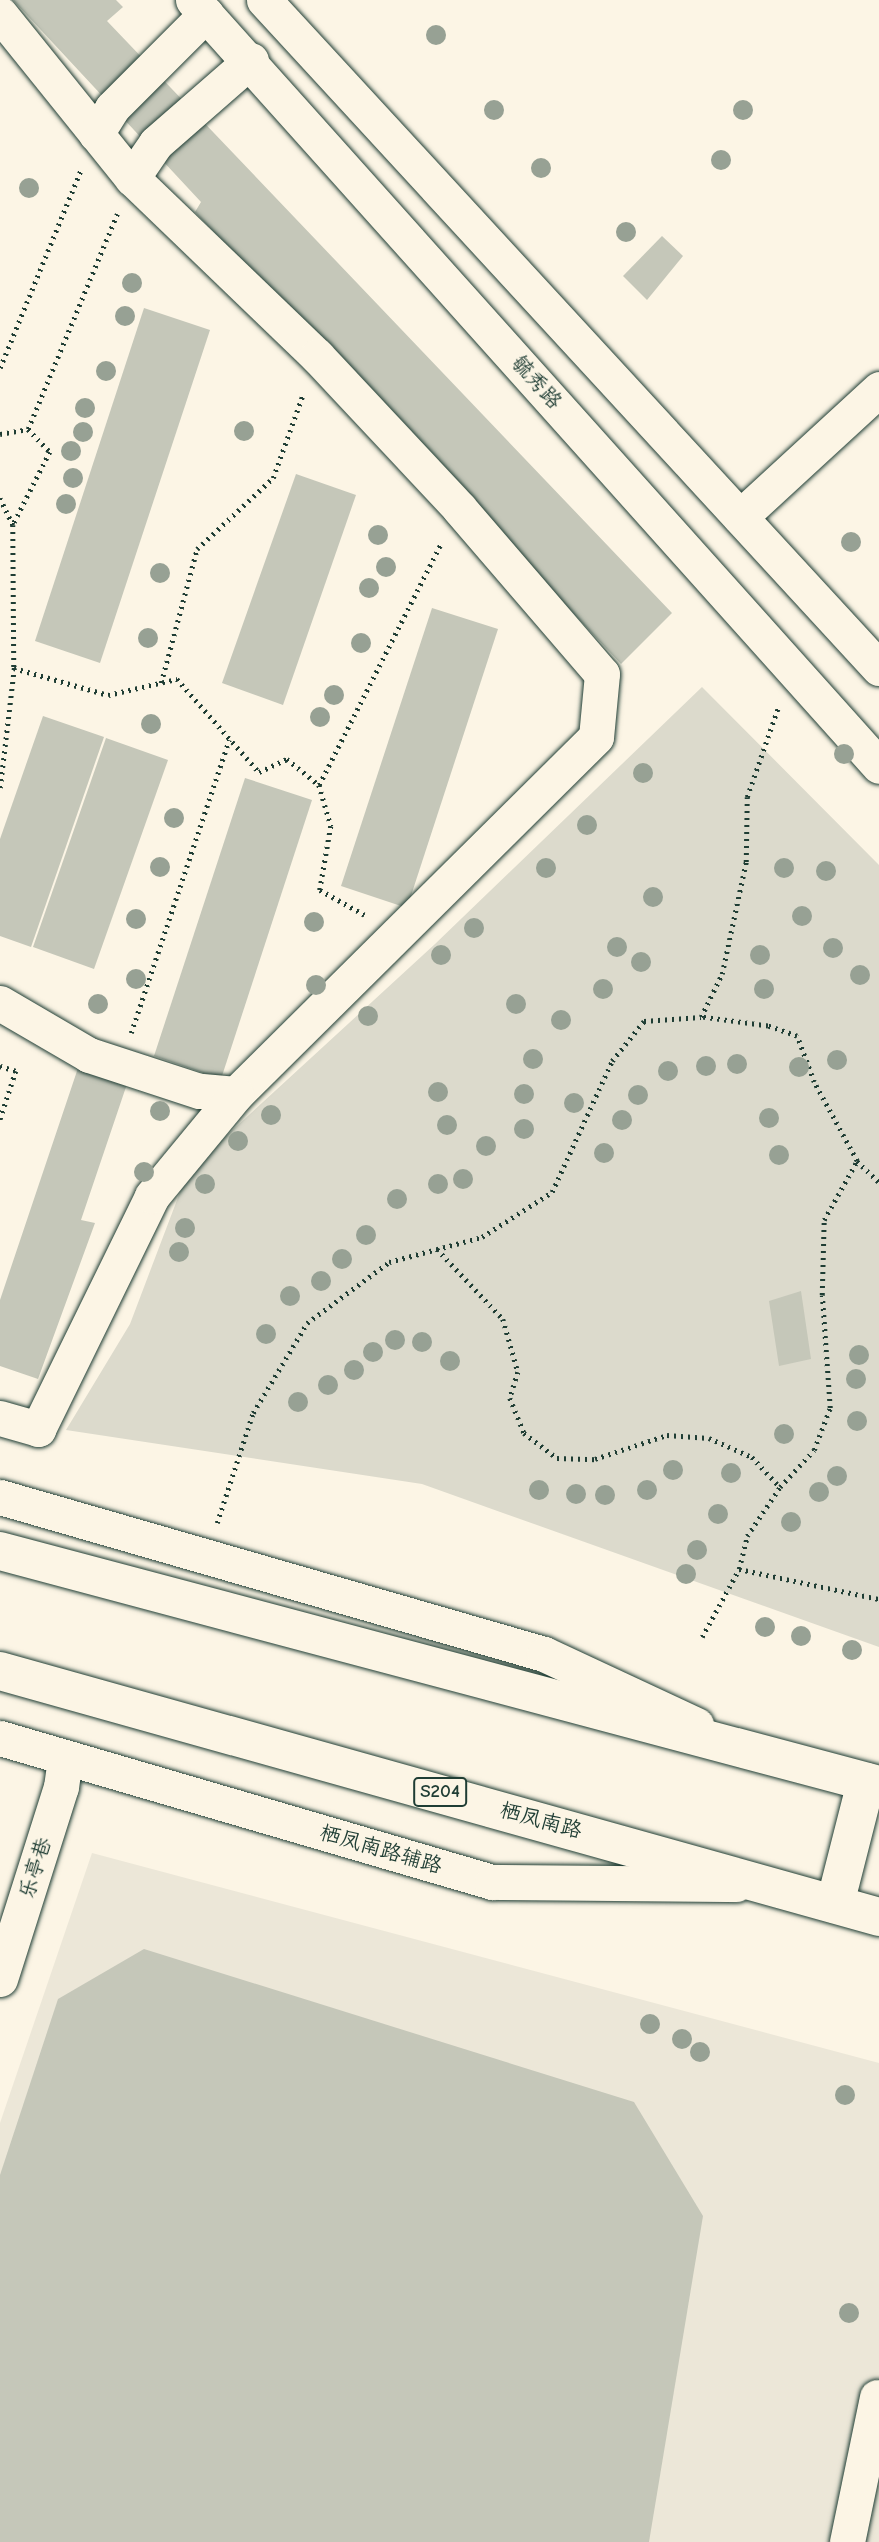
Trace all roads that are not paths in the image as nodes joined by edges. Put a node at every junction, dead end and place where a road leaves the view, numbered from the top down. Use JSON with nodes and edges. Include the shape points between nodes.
{"nodes":[{"id":1,"x":264,"y":0,"type":"edge"},
{"id":2,"x":200,"y":7,"type":"edge"},
{"id":3,"x":0,"y":14,"type":"edge"},
{"id":4,"x":251,"y":60,"type":"junction"},
{"id":5,"x":96,"y":134,"type":"junction"},
{"id":6,"x":132,"y":178,"type":"junction"},
{"id":7,"x":879,"y":389,"type":"edge"},
{"id":8,"x":740,"y":517,"type":"junction"},
{"id":9,"x":879,"y":668,"type":"edge"},
{"id":10,"x":879,"y":766,"type":"edge"},
{"id":11,"x":0,"y":1003,"type":"edge"},
{"id":12,"x":236,"y":1094,"type":"junction"},
{"id":13,"x":0,"y":1418,"type":"edge"},
{"id":14,"x":0,"y":1497,"type":"edge"},
{"id":15,"x":0,"y":1551,"type":"edge"},
{"id":16,"x":0,"y":1671,"type":"edge"},
{"id":17,"x":0,"y":1738,"type":"edge"},
{"id":18,"x":734,"y":1743,"type":"junction"},
{"id":19,"x":65,"y":1757,"type":"junction"},
{"id":20,"x":873,"y":1783,"type":"edge"},
{"id":21,"x":774,"y":1885,"type":"junction"},
{"id":22,"x":835,"y":1904,"type":"junction"},
{"id":23,"x":879,"y":1917,"type":"edge"},
{"id":24,"x":0,"y":1979,"type":"edge"},
{"id":25,"x":877,"y":2397,"type":"dead end"},
{"id":26,"x":847,"y":2542,"type":"edge"}],
"edges":[{"from":1,"to":8,"type":"street"},
{"from":2,"to":4,"type":"street","name":"毓秀路"},
{"from":2,"to":5,"type":"street","via":[[112,108]]},
{"from":3,"to":5,"type":"street"},
{"from":4,"to":6,"type":"street","via":[[156,143]]},
{"from":4,"to":10,"type":"street","name":"毓秀路"},
{"from":5,"to":6,"type":"street"},
{"from":6,"to":12,"type":"street","via":[[317,356],[459,508],[602,674],[596,737]]},
{"from":7,"to":8,"type":"street"},
{"from":8,"to":9,"type":"street"},
{"from":11,"to":12,"type":"street","via":[[108,1062],[199,1091]]},
{"from":12,"to":13,"type":"street","via":[[152,1196],[38,1429]]},
{"from":14,"to":18,"type":"street","via":[[544,1654]]},
{"from":15,"to":18,"type":"main road"},
{"from":16,"to":21,"type":"main road","name":"栖凤南路","number":"S204"},
{"from":17,"to":19,"type":"street","name":"栖凤南路辅路"},
{"from":18,"to":20,"type":"main road"},
{"from":19,"to":21,"type":"street","name":"栖凤南路辅路","via":[[492,1882]]},
{"from":19,"to":24,"type":"street","name":"乐亭巷","via":[[61,1787]]},
{"from":20,"to":22,"type":"main road"},
{"from":21,"to":22,"type":"main road","name":"栖凤南路","number":"S204"},
{"from":22,"to":23,"type":"main road","name":"栖凤南路","number":"S204"},
{"from":25,"to":26,"type":"street"}]}
